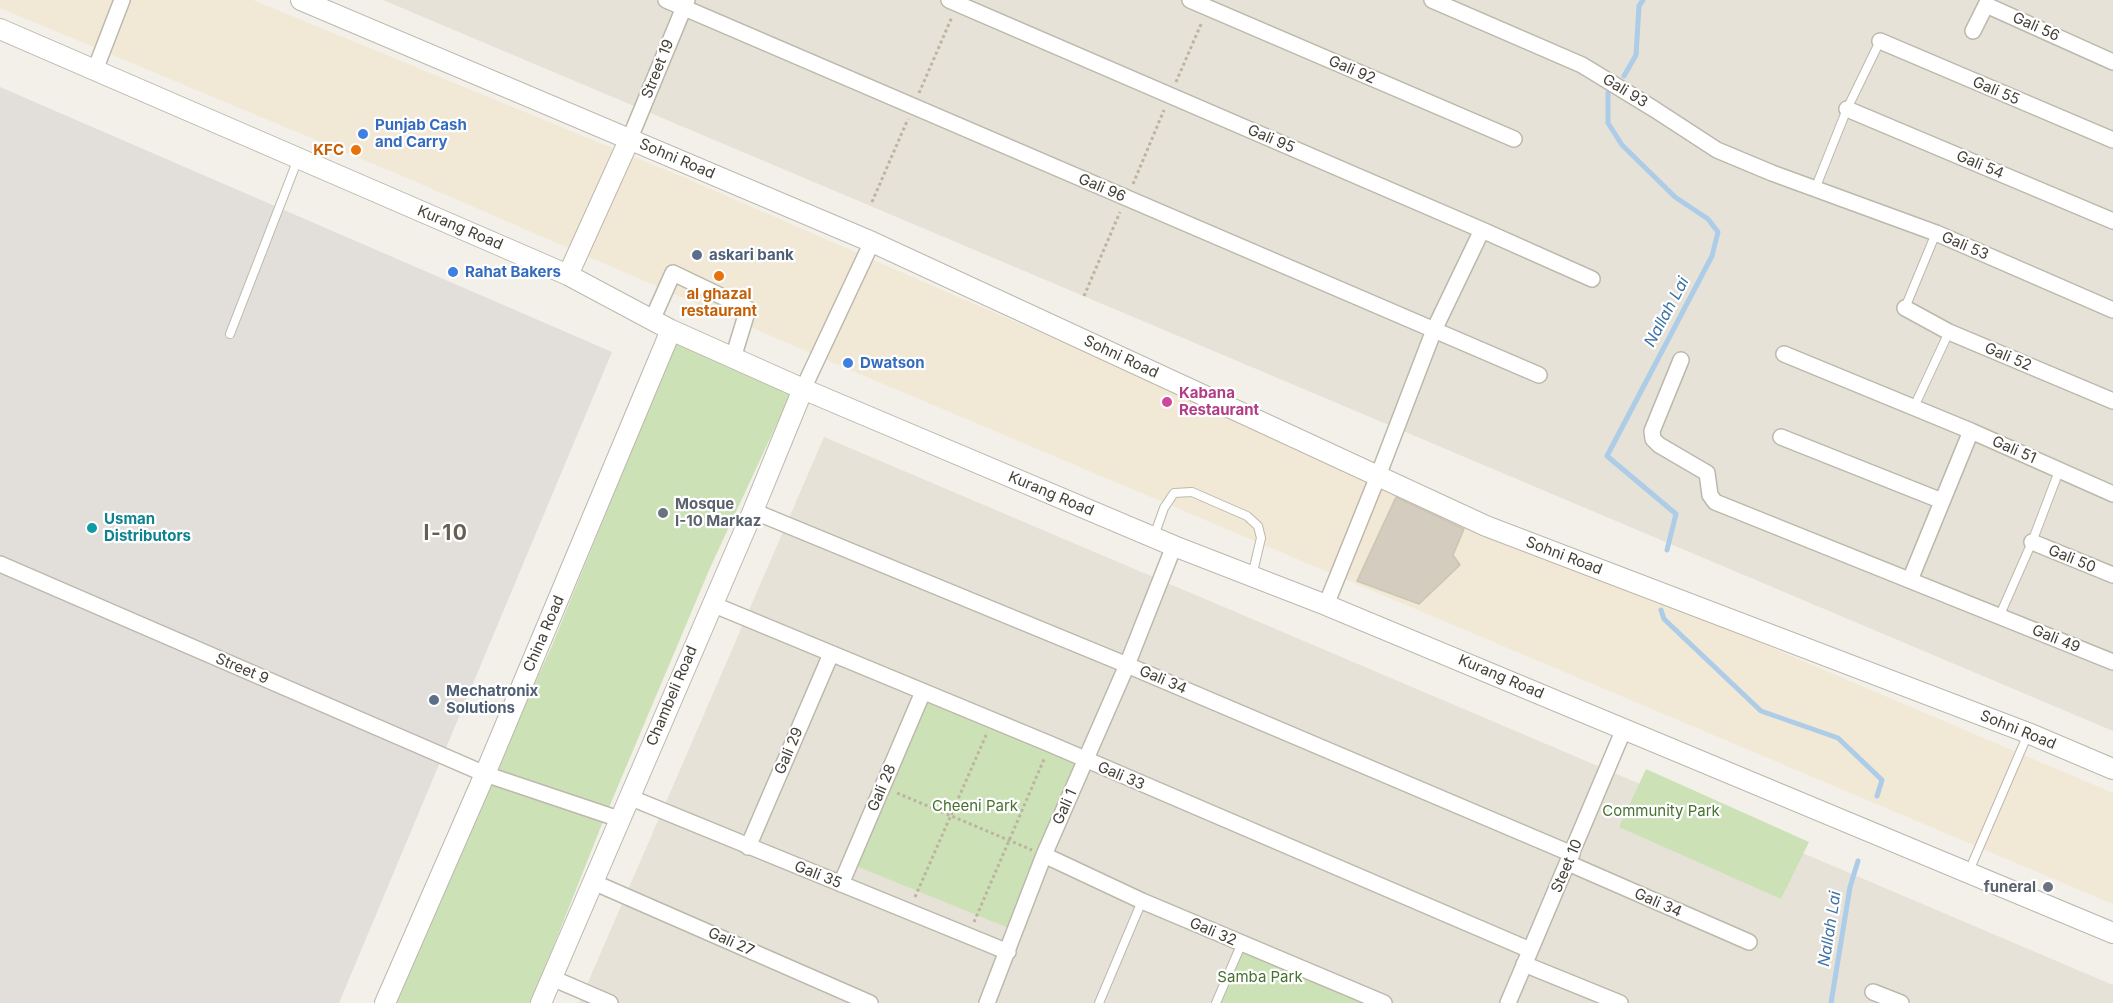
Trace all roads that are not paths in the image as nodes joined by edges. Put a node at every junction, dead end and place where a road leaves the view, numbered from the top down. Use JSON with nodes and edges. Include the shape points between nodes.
{"nodes":[{"id":1,"x":122,"y":0,"type":"edge"},
{"id":2,"x":301,"y":0,"type":"edge"},
{"id":3,"x":666,"y":0,"type":"edge"},
{"id":4,"x":949,"y":0,"type":"edge"},
{"id":5,"x":1190,"y":0,"type":"edge"},
{"id":6,"x":1432,"y":0,"type":"edge"},
{"id":7,"x":1987,"y":2,"type":"edge"},
{"id":8,"x":685,"y":4,"type":"edge"},
{"id":9,"x":0,"y":29,"type":"edge"},
{"id":10,"x":1973,"y":31,"type":"dead end"},
{"id":11,"x":1880,"y":41,"type":"joint"},
{"id":12,"x":2113,"y":62,"type":"edge"},
{"id":13,"x":95,"y":70,"type":"junction"},
{"id":14,"x":1847,"y":109,"type":"junction"},
{"id":15,"x":630,"y":138,"type":"junction"},
{"id":16,"x":1514,"y":139,"type":"dead end"},
{"id":17,"x":2113,"y":140,"type":"edge"},
{"id":18,"x":298,"y":158,"type":"junction"},
{"id":19,"x":1815,"y":189,"type":"junction"},
{"id":20,"x":2113,"y":220,"type":"edge"},
{"id":21,"x":1482,"y":230,"type":"junction"},
{"id":22,"x":1936,"y":233,"type":"junction"},
{"id":23,"x":872,"y":242,"type":"junction"},
{"id":24,"x":568,"y":275,"type":"junction"},
{"id":25,"x":1592,"y":279,"type":"dead end"},
{"id":26,"x":1905,"y":308,"type":"joint"},
{"id":27,"x":2113,"y":310,"type":"edge"},
{"id":28,"x":653,"y":318,"type":"junction"},
{"id":29,"x":672,"y":330,"type":"junction"},
{"id":30,"x":1434,"y":330,"type":"junction"},
{"id":31,"x":1949,"y":332,"type":"junction"},
{"id":32,"x":230,"y":334,"type":"dead end"},
{"id":33,"x":1784,"y":354,"type":"dead end"},
{"id":34,"x":733,"y":358,"type":"junction"},
{"id":35,"x":1681,"y":360,"type":"dead end"},
{"id":36,"x":1539,"y":375,"type":"dead end"},
{"id":37,"x":803,"y":389,"type":"junction"},
{"id":38,"x":2113,"y":401,"type":"edge"},
{"id":39,"x":1914,"y":407,"type":"junction"},
{"id":40,"x":1971,"y":431,"type":"junction"},
{"id":41,"x":1782,"y":437,"type":"dead end"},
{"id":42,"x":2060,"y":471,"type":"junction"},
{"id":43,"x":1378,"y":476,"type":"junction"},
{"id":44,"x":2113,"y":494,"type":"edge"},
{"id":45,"x":1942,"y":501,"type":"junction"},
{"id":46,"x":753,"y":511,"type":"junction"},
{"id":47,"x":1153,"y":537,"type":"junction"},
{"id":48,"x":2032,"y":542,"type":"junction"},
{"id":49,"x":1174,"y":546,"type":"junction"},
{"id":50,"x":0,"y":564,"type":"edge"},
{"id":51,"x":2113,"y":575,"type":"edge"},
{"id":52,"x":1252,"y":576,"type":"junction"},
{"id":53,"x":1910,"y":580,"type":"junction"},
{"id":54,"x":712,"y":604,"type":"junction"},
{"id":55,"x":1326,"y":604,"type":"junction"},
{"id":56,"x":1999,"y":616,"type":"junction"},
{"id":57,"x":831,"y":654,"type":"junction"},
{"id":58,"x":2113,"y":662,"type":"edge"},
{"id":59,"x":1127,"y":665,"type":"junction"},
{"id":60,"x":923,"y":692,"type":"junction"},
{"id":61,"x":1624,"y":729,"type":"junction"},
{"id":62,"x":2028,"y":733,"type":"junction"},
{"id":63,"x":1086,"y":761,"type":"junction"},
{"id":64,"x":2113,"y":769,"type":"edge"},
{"id":65,"x":485,"y":774,"type":"junction"},
{"id":66,"x":629,"y":797,"type":"junction"},
{"id":67,"x":619,"y":819,"type":"junction"},
{"id":68,"x":748,"y":847,"type":"junction"},
{"id":69,"x":1044,"y":855,"type":"junction"},
{"id":70,"x":1570,"y":858,"type":"junction"},
{"id":71,"x":1968,"y":873,"type":"junction"},
{"id":72,"x":593,"y":882,"type":"junction"},
{"id":73,"x":841,"y":884,"type":"junction"},
{"id":74,"x":1142,"y":901,"type":"junction"},
{"id":75,"x":2113,"y":933,"type":"edge"},
{"id":76,"x":1749,"y":942,"type":"dead end"},
{"id":77,"x":1241,"y":945,"type":"junction"},
{"id":78,"x":1008,"y":952,"type":"junction"},
{"id":79,"x":1527,"y":957,"type":"junction"},
{"id":80,"x":552,"y":978,"type":"junction"},
{"id":81,"x":1873,"y":992,"type":"dead end"},
{"id":82,"x":1378,"y":1002,"type":"edge"},
{"id":83,"x":385,"y":1003,"type":"edge"},
{"id":84,"x":541,"y":1003,"type":"edge"},
{"id":85,"x":610,"y":1003,"type":"edge"},
{"id":86,"x":870,"y":1003,"type":"edge"},
{"id":87,"x":987,"y":1003,"type":"edge"},
{"id":88,"x":1099,"y":1003,"type":"edge"},
{"id":89,"x":1216,"y":1003,"type":"edge"},
{"id":90,"x":1508,"y":1003,"type":"edge"},
{"id":91,"x":1620,"y":1003,"type":"edge"},
{"id":92,"x":1901,"y":1003,"type":"edge"}],
"edges":[{"from":1,"to":13,"type":"street"},
{"from":2,"to":15,"type":"street","name":"Sohni Road"},
{"from":3,"to":8,"type":"street","name":"Gali 96"},
{"from":4,"to":21,"type":"street","name":"Gali 95"},
{"from":5,"to":16,"type":"street","name":"Gali 92"},
{"from":6,"to":19,"type":"street","name":"Gali 93","via":[[1582,65],[1717,150]]},
{"from":7,"to":10,"type":"street","name":"Gali 56"},
{"from":7,"to":12,"type":"street","name":"Gali 56"},
{"from":8,"to":15,"type":"street","name":"Street 19"},
{"from":8,"to":30,"type":"street","name":"Gali 96"},
{"from":9,"to":13,"type":"street","name":"Kurang Road"},
{"from":11,"to":14,"type":"lane"},
{"from":11,"to":17,"type":"street","name":"Gali 55"},
{"from":13,"to":18,"type":"street","name":"Kurang Road"},
{"from":14,"to":19,"type":"lane"},
{"from":14,"to":20,"type":"street","name":"Gali 54"},
{"from":15,"to":23,"type":"street","name":"Sohni Road"},
{"from":15,"to":24,"type":"street"},
{"from":18,"to":24,"type":"street","name":"Kurang Road"},
{"from":18,"to":32,"type":"lane"},
{"from":19,"to":22,"type":"street","name":"Gali 53"},
{"from":21,"to":25,"type":"street","name":"Gali 95"},
{"from":21,"to":30,"type":"street"},
{"from":22,"to":26,"type":"lane"},
{"from":22,"to":27,"type":"street","name":"Gali 53"},
{"from":23,"to":37,"type":"street"},
{"from":23,"to":43,"type":"street","name":"Sohni Road"},
{"from":24,"to":28,"type":"street","name":"Kurang Road"},
{"from":26,"to":31,"type":"street","name":"Gali 52"},
{"from":28,"to":29,"type":"street","name":"Kurang Road"},
{"from":28,"to":34,"type":"street","via":[[673,273],[748,309]]},
{"from":29,"to":34,"type":"street","name":"Kurang Road"},
{"from":29,"to":65,"type":"street","name":"China Road"},
{"from":30,"to":36,"type":"street","name":"Gali 96"},
{"from":30,"to":43,"type":"street"},
{"from":31,"to":38,"type":"street","name":"Gali 52"},
{"from":31,"to":39,"type":"lane"},
{"from":33,"to":39,"type":"street","name":"Gali 51"},
{"from":34,"to":37,"type":"street","name":"Kurang Road"},
{"from":35,"to":53,"type":"street","name":"Gali 49","via":[[1652,430],[1653,439],[1707,473],[1715,502]]},
{"from":37,"to":46,"type":"street","name":"Chambeli Road"},
{"from":37,"to":47,"type":"street","name":"Kurang Road"},
{"from":39,"to":40,"type":"street","name":"Gali 51"},
{"from":40,"to":42,"type":"street","name":"Gali 51"},
{"from":40,"to":45,"type":"street"},
{"from":41,"to":45,"type":"street"},
{"from":42,"to":44,"type":"street","name":"Gali 51"},
{"from":42,"to":48,"type":"lane"},
{"from":43,"to":55,"type":"street"},
{"from":43,"to":62,"type":"street","name":"Sohni Road","via":[[1486,526]]},
{"from":45,"to":53,"type":"street"},
{"from":46,"to":54,"type":"street","name":"Chambeli Road"},
{"from":46,"to":59,"type":"street","name":"Gali 34"},
{"from":47,"to":49,"type":"street","name":"Kurang Road"},
{"from":47,"to":52,"type":"lane","via":[[1174,493],[1192,492],[1240,512],[1258,526],[1261,538]]},
{"from":48,"to":51,"type":"street","name":"Gali 50"},
{"from":48,"to":56,"type":"lane"},
{"from":49,"to":52,"type":"street","name":"Kurang Road"},
{"from":49,"to":59,"type":"street","name":"Gali 1"},
{"from":50,"to":65,"type":"street","name":"Street 9"},
{"from":52,"to":55,"type":"street","name":"Kurang Road"},
{"from":53,"to":56,"type":"street","name":"Gali 49"},
{"from":54,"to":57,"type":"street","name":"Gali 33"},
{"from":54,"to":66,"type":"street","name":"Chambeli Road"},
{"from":55,"to":61,"type":"street","name":"Kurang Road"},
{"from":56,"to":58,"type":"street","name":"Gali 49"},
{"from":57,"to":60,"type":"street","name":"Gali 33"},
{"from":57,"to":68,"type":"street","name":"Gali 29"},
{"from":59,"to":63,"type":"street","name":"Gali 1"},
{"from":59,"to":70,"type":"street","name":"Gali 34"},
{"from":60,"to":63,"type":"street","name":"Gali 33"},
{"from":60,"to":73,"type":"street","name":"Gali 28"},
{"from":61,"to":70,"type":"street","name":"Steet 10"},
{"from":61,"to":71,"type":"street","name":"Kurang Road"},
{"from":62,"to":64,"type":"street","name":"Sohni Road"},
{"from":62,"to":71,"type":"lane"},
{"from":63,"to":69,"type":"street","name":"Gali 1"},
{"from":63,"to":79,"type":"street","name":"Gali 33"},
{"from":65,"to":67,"type":"street","name":"Street 9"},
{"from":65,"to":83,"type":"street","name":"China Road"},
{"from":66,"to":67,"type":"street","name":"Chambeli Road"},
{"from":66,"to":68,"type":"street","name":"Gali 35"},
{"from":67,"to":72,"type":"street","name":"Chambeli Road"},
{"from":68,"to":73,"type":"street","name":"Gali 35"},
{"from":69,"to":74,"type":"street","name":"Gali 32"},
{"from":69,"to":78,"type":"street","name":"Gali 1"},
{"from":70,"to":76,"type":"street","name":"Gali 34"},
{"from":70,"to":79,"type":"street","name":"Steet 10"},
{"from":71,"to":75,"type":"street","name":"Kurang Road"},
{"from":72,"to":80,"type":"street","name":"Chambeli Road"},
{"from":72,"to":86,"type":"street","name":"Gali 27"},
{"from":73,"to":78,"type":"street","name":"Gali 35"},
{"from":74,"to":77,"type":"street","name":"Gali 32"},
{"from":74,"to":88,"type":"lane"},
{"from":77,"to":82,"type":"street","name":"Gali 32"},
{"from":77,"to":89,"type":"lane"},
{"from":78,"to":87,"type":"street","name":"Gali 1"},
{"from":79,"to":90,"type":"street","name":"Steet 10"},
{"from":79,"to":91,"type":"street","name":"Gali 33"},
{"from":80,"to":84,"type":"street","name":"Chambeli Road"},
{"from":80,"to":85,"type":"street"},
{"from":81,"to":92,"type":"street"}]}
